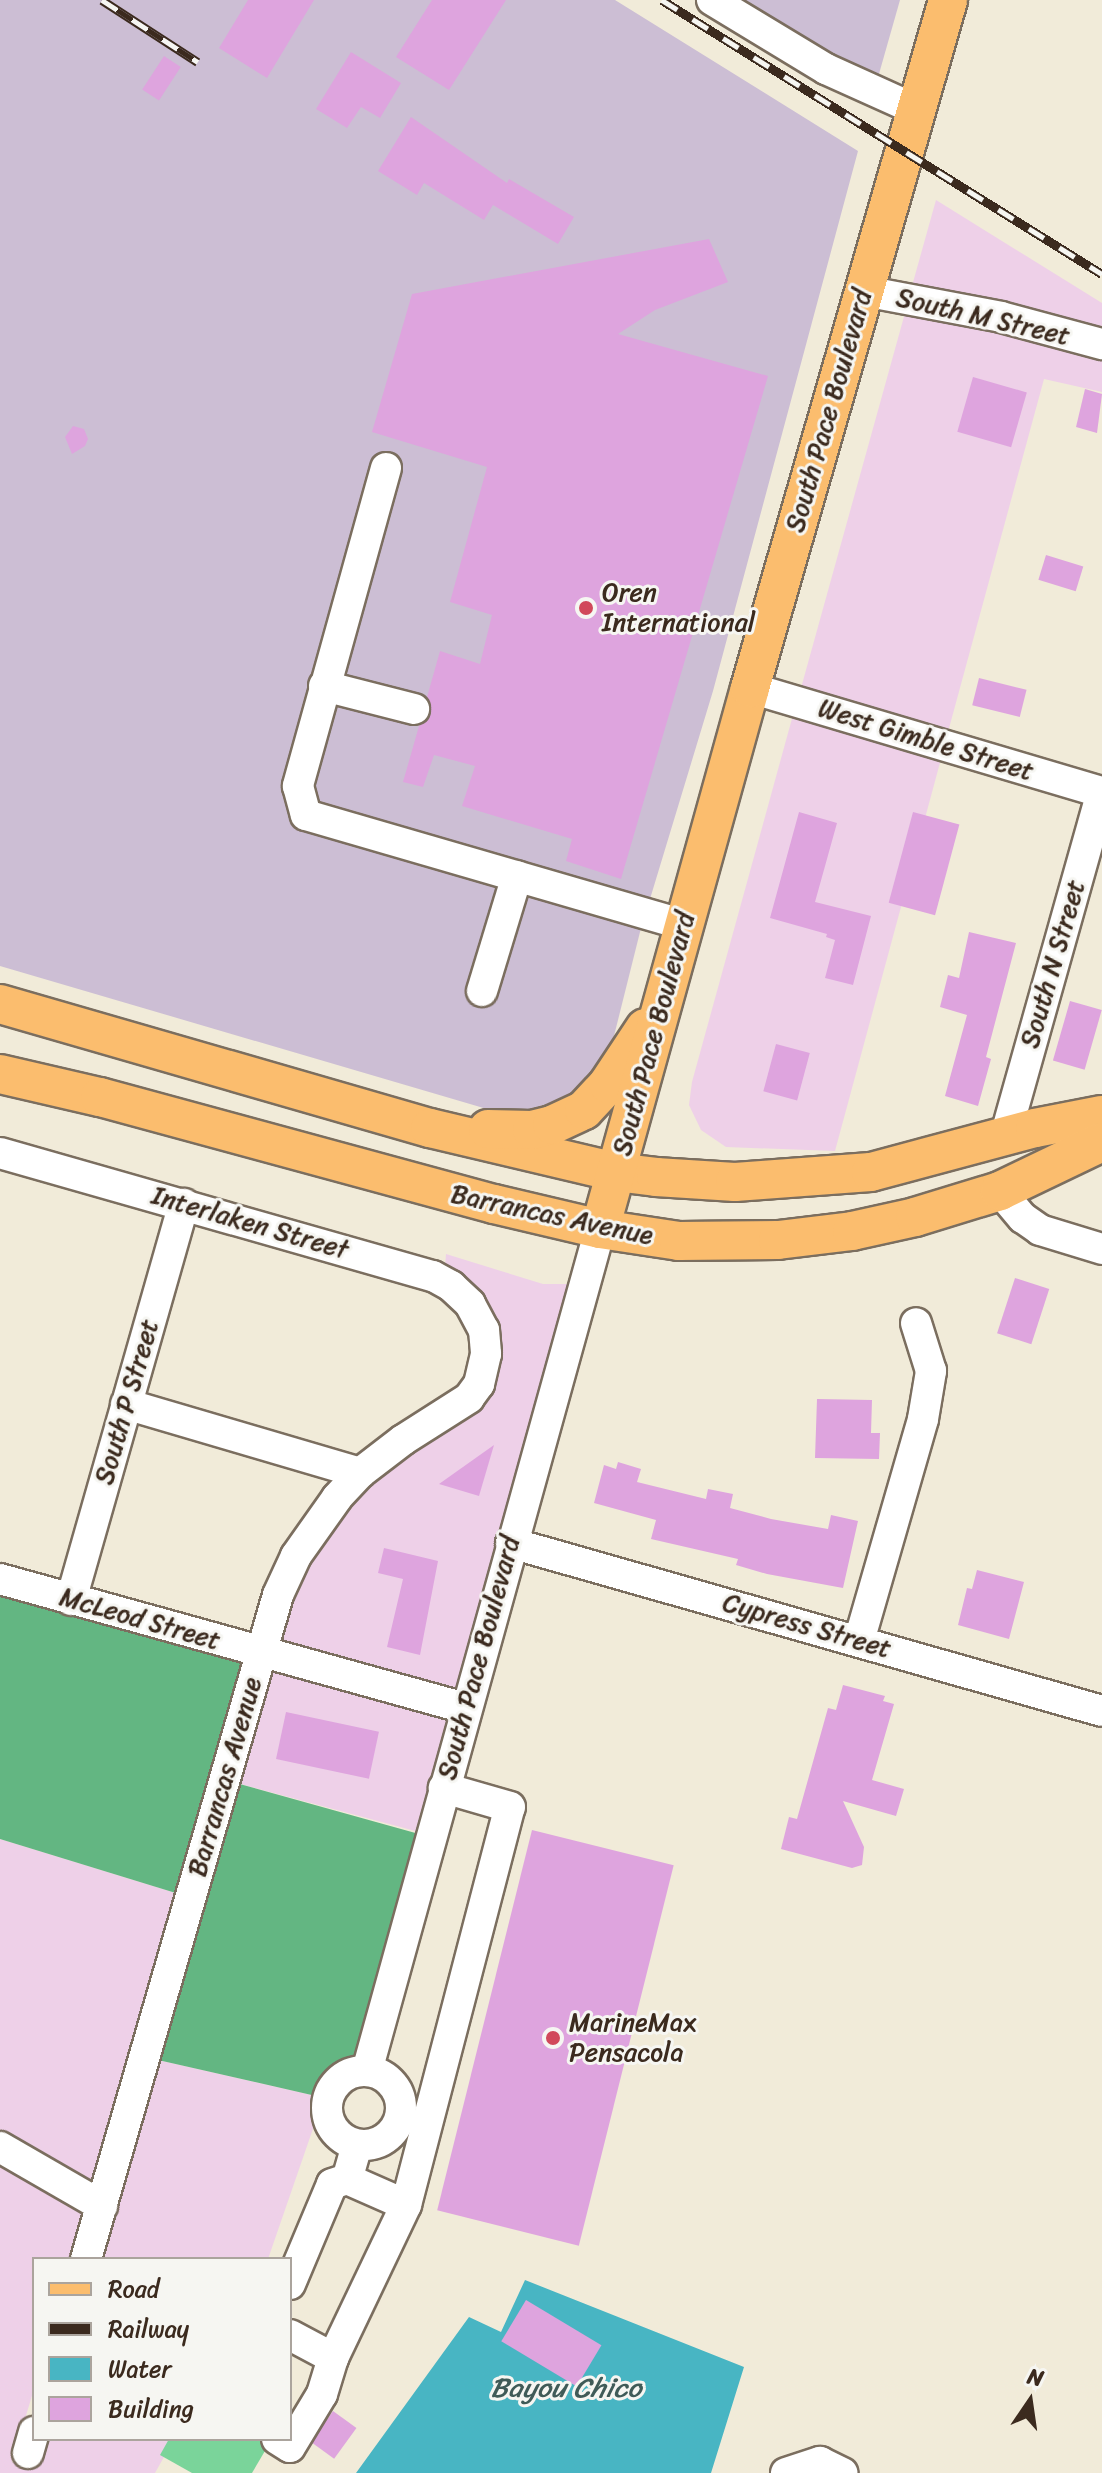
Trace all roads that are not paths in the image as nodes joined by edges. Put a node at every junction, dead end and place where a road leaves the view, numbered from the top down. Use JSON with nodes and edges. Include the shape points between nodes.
{"nodes":[{"id":1,"x":712,"y":0,"type":"edge"},
{"id":2,"x":948,"y":0,"type":"edge"},
{"id":3,"x":917,"y":110,"type":"junction"},
{"id":4,"x":864,"y":291,"type":"junction"},
{"id":5,"x":1102,"y":344,"type":"edge"},
{"id":6,"x":386,"y":468,"type":"dead end"},
{"id":7,"x":324,"y":686,"type":"junction"},
{"id":8,"x":750,"y":688,"type":"junction"},
{"id":9,"x":414,"y":709,"type":"dead end"},
{"id":10,"x":1102,"y":792,"type":"edge"},
{"id":11,"x":517,"y":876,"type":"junction"},
{"id":12,"x":684,"y":925,"type":"junction"},
{"id":13,"x":482,"y":991,"type":"dead end"},
{"id":14,"x":664,"y":999,"type":"junction"},
{"id":15,"x":0,"y":1004,"type":"edge"},
{"id":16,"x":0,"y":1074,"type":"edge"},
{"id":17,"x":1102,"y":1115,"type":"edge"},
{"id":18,"x":430,"y":1128,"type":"junction"},
{"id":19,"x":1005,"y":1137,"type":"junction"},
{"id":20,"x":1102,"y":1142,"type":"edge"},
{"id":21,"x":0,"y":1153,"type":"edge"},
{"id":22,"x":616,"y":1172,"type":"junction"},
{"id":23,"x":1000,"y":1191,"type":"junction"},
{"id":24,"x":184,"y":1204,"type":"junction"},
{"id":25,"x":600,"y":1229,"type":"junction"},
{"id":26,"x":1102,"y":1249,"type":"edge"},
{"id":27,"x":481,"y":1323,"type":"joint"},
{"id":28,"x":916,"y":1323,"type":"dead end"},
{"id":29,"x":126,"y":1404,"type":"junction"},
{"id":30,"x":360,"y":1473,"type":"junction"},
{"id":31,"x":511,"y":1543,"type":"junction"},
{"id":32,"x":0,"y":1579,"type":"edge"},
{"id":33,"x":71,"y":1600,"type":"junction"},
{"id":34,"x":859,"y":1641,"type":"junction"},
{"id":35,"x":260,"y":1652,"type":"junction"},
{"id":36,"x":465,"y":1708,"type":"junction"},
{"id":37,"x":1102,"y":1711,"type":"edge"},
{"id":38,"x":444,"y":1788,"type":"junction"},
{"id":39,"x":367,"y":2071,"type":"junction"},
{"id":40,"x":357,"y":2145,"type":"junction"},
{"id":41,"x":0,"y":2147,"type":"edge"},
{"id":42,"x":347,"y":2179,"type":"junction"},
{"id":43,"x":406,"y":2205,"type":"junction"},
{"id":44,"x":102,"y":2206,"type":"junction"},
{"id":45,"x":87,"y":2257,"type":"edge"},
{"id":46,"x":292,"y":2279,"type":"edge"},
{"id":47,"x":292,"y":2336,"type":"edge"},
{"id":48,"x":333,"y":2358,"type":"junction"},
{"id":49,"x":280,"y":2441,"type":"edge"},
{"id":50,"x":786,"y":2473,"type":"edge"},
{"id":51,"x":843,"y":2473,"type":"edge"}],
"edges":[{"from":1,"to":3,"type":"street","via":[[826,69]]},
{"from":2,"to":3,"type":"main road","name":"South Pace Boulevard"},
{"from":3,"to":4,"type":"main road","name":"South Pace Boulevard"},
{"from":4,"to":5,"type":"street","name":"South M Street","via":[[1001,317]]},
{"from":4,"to":8,"type":"main road","name":"South Pace Boulevard"},
{"from":6,"to":7,"type":"street"},
{"from":7,"to":9,"type":"street"},
{"from":7,"to":11,"type":"street","via":[[298,786],[306,815]]},
{"from":8,"to":10,"type":"street","name":"West Gimble Street"},
{"from":8,"to":12,"type":"main road","name":"South Pace Boulevard"},
{"from":10,"to":19,"type":"street","name":"South N Street"},
{"from":11,"to":12,"type":"street"},
{"from":11,"to":13,"type":"street"},
{"from":12,"to":14,"type":"main road","name":"South Pace Boulevard"},
{"from":14,"to":18,"type":"main road","via":[[608,1084],[584,1110],[532,1130]]},
{"from":14,"to":22,"type":"main road","name":"South Pace Boulevard"},
{"from":15,"to":18,"type":"main road"},
{"from":16,"to":25,"type":"main road","name":"Barrancas Avenue"},
{"from":17,"to":19,"type":"main road"},
{"from":18,"to":22,"type":"main road"},
{"from":19,"to":22,"type":"main road","via":[[871,1172],[808,1179],[735,1182]]},
{"from":20,"to":23,"type":"main road","name":"Barrancas Avenue"},
{"from":21,"to":24,"type":"street","name":"Interlaken Street"},
{"from":22,"to":25,"type":"main road","name":"South Pace Boulevard"},
{"from":23,"to":25,"type":"main road","name":"Barrancas Avenue","via":[[864,1228],[778,1240],[679,1241]]},
{"from":23,"to":26,"type":"street","via":[[1040,1230]]},
{"from":24,"to":27,"type":"street","name":"Interlaken Street","via":[[433,1276],[470,1304]]},
{"from":24,"to":29,"type":"street","name":"South P Street"},
{"from":25,"to":31,"type":"street","name":"South Pace Boulevard"},
{"from":27,"to":30,"type":"street","name":"Barrancas Avenue","via":[[484,1372],[469,1398]]},
{"from":28,"to":34,"type":"street","via":[[931,1371],[923,1419]]},
{"from":29,"to":30,"type":"street"},
{"from":29,"to":33,"type":"street","name":"South P Street"},
{"from":30,"to":35,"type":"street","name":"Barrancas Avenue","via":[[296,1556]]},
{"from":31,"to":34,"type":"street","name":"Cypress Street"},
{"from":31,"to":36,"type":"street","name":"South Pace Boulevard"},
{"from":32,"to":33,"type":"street","name":"McLeod Street"},
{"from":33,"to":35,"type":"street","name":"McLeod Street"},
{"from":34,"to":37,"type":"street","name":"Cypress Street"},
{"from":35,"to":36,"type":"street","name":"McLeod Street"},
{"from":35,"to":44,"type":"street","name":"Barrancas Avenue"},
{"from":36,"to":38,"type":"street","name":"South Pace Boulevard"},
{"from":38,"to":39,"type":"street","name":"South Pace Boulevard"},
{"from":38,"to":43,"type":"street","via":[[510,1807]]},
{"from":39,"to":40,"type":"street","via":[[343,2077],[326,2109],[335,2132]]},
{"from":39,"to":40,"type":"street","via":[[396,2090],[401,2113],[391,2135]]},
{"from":40,"to":42,"type":"street"},
{"from":41,"to":44,"type":"street"},
{"from":42,"to":43,"type":"street"},
{"from":42,"to":46,"type":"street","via":[[332,2184]]},
{"from":43,"to":48,"type":"street"},
{"from":44,"to":45,"type":"street","name":"Barrancas Avenue"},
{"from":47,"to":48,"type":"street"},
{"from":48,"to":49,"type":"street","via":[[322,2394],[290,2447]]},
{"from":50,"to":51,"type":"street","via":[[820,2462]]}]}
